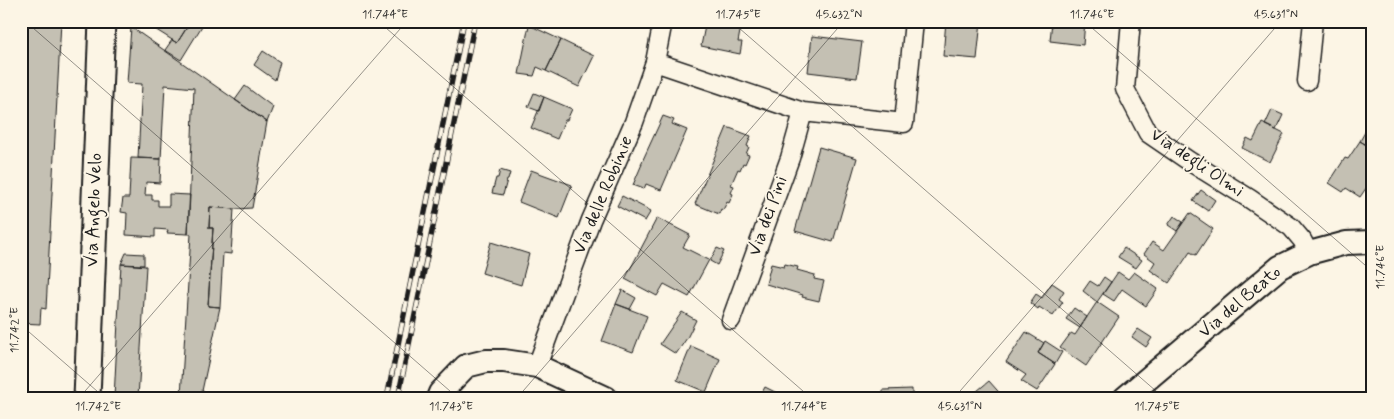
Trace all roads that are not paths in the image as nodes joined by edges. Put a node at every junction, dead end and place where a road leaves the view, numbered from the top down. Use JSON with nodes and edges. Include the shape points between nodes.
{"nodes":[{"id":1,"x":102,"y":21,"type":"edge"},
{"id":2,"x":662,"y":21,"type":"edge"},
{"id":3,"x":914,"y":21,"type":"edge"},
{"id":4,"x":1131,"y":21,"type":"edge"},
{"id":5,"x":1313,"y":21,"type":"edge"},
{"id":6,"x":655,"y":62,"type":"junction"},
{"id":7,"x":1307,"y":81,"type":"dead end"},
{"id":8,"x":803,"y":112,"type":"junction"},
{"id":9,"x":1373,"y":242,"type":"edge"},
{"id":10,"x":1309,"y":253,"type":"junction"},
{"id":11,"x":731,"y":320,"type":"dead end"},
{"id":12,"x":536,"y":366,"type":"junction"},
{"id":13,"x":87,"y":398,"type":"edge"},
{"id":14,"x":438,"y":398,"type":"edge"},
{"id":15,"x":606,"y":398,"type":"edge"},
{"id":16,"x":1125,"y":398,"type":"edge"}],
"edges":[{"from":1,"to":13,"type":"main road","name":"Via Angelo Velo"},
{"from":2,"to":6,"type":"street","name":"Via delle Robinie"},
{"from":3,"to":8,"type":"street","via":[[904,123]]},
{"from":4,"to":10,"type":"street","name":"Via degli Olmi","via":[[1125,89],[1148,133],[1291,227]]},
{"from":5,"to":7,"type":"street"},
{"from":6,"to":8,"type":"street"},
{"from":6,"to":12,"type":"street","name":"Via delle Robinie"},
{"from":8,"to":11,"type":"street","name":"Via dei Pini","via":[[790,158]]},
{"from":9,"to":10,"type":"street","name":"Via del Beato","via":[[1346,243]]},
{"from":10,"to":16,"type":"street","name":"Via del Beato","via":[[1280,267]]},
{"from":12,"to":14,"type":"street","via":[[486,360],[466,366]]},
{"from":12,"to":15,"type":"street"}]}
